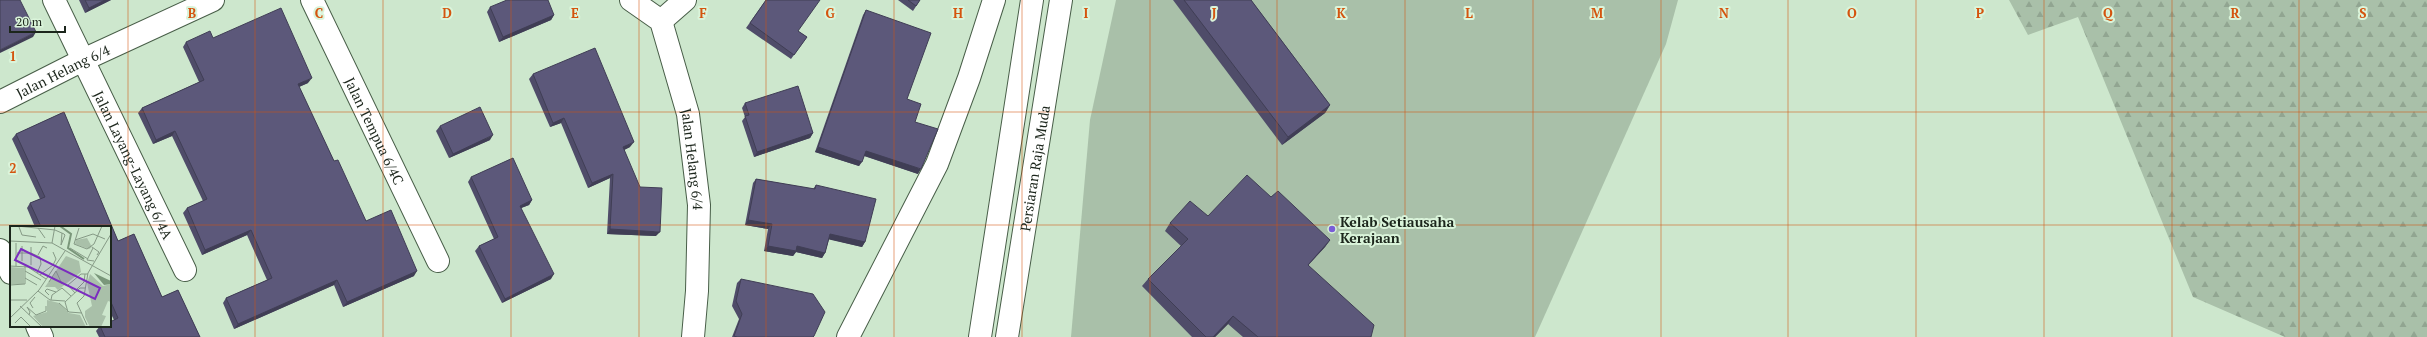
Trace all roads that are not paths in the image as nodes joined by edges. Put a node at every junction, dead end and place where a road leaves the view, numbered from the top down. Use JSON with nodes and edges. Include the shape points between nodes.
{"nodes":[{"id":1,"x":54,"y":0,"type":"edge"},
{"id":2,"x":213,"y":0,"type":"edge"},
{"id":3,"x":312,"y":0,"type":"edge"},
{"id":4,"x":631,"y":0,"type":"edge"},
{"id":5,"x":685,"y":0,"type":"edge"},
{"id":6,"x":994,"y":0,"type":"edge"},
{"id":7,"x":1032,"y":0,"type":"edge"},
{"id":8,"x":1061,"y":0,"type":"edge"},
{"id":9,"x":661,"y":21,"type":"junction"},
{"id":10,"x":83,"y":60,"type":"junction"},
{"id":11,"x":0,"y":102,"type":"edge"},
{"id":12,"x":0,"y":250,"type":"edge"},
{"id":13,"x":438,"y":261,"type":"dead end"},
{"id":14,"x":185,"y":270,"type":"dead end"},
{"id":15,"x":10,"y":271,"type":"edge"},
{"id":16,"x":37,"y":327,"type":"edge"},
{"id":17,"x":42,"y":337,"type":"edge"},
{"id":18,"x":692,"y":337,"type":"edge"},
{"id":19,"x":848,"y":337,"type":"edge"},
{"id":20,"x":980,"y":337,"type":"edge"},
{"id":21,"x":1008,"y":337,"type":"edge"}],
"edges":[{"from":1,"to":10,"type":"street","name":"Jalan Layang-Layang 6/4A"},
{"from":2,"to":10,"type":"street","name":"Jalan Helang 6/4"},
{"from":3,"to":13,"type":"street","name":"Jalan Tempua 6/4C"},
{"from":4,"to":9,"type":"street"},
{"from":5,"to":9,"type":"street"},
{"from":6,"to":19,"type":"street","via":[[969,78],[936,164]]},
{"from":7,"to":20,"type":"street","name":"Persiaran Raja Muda"},
{"from":8,"to":21,"type":"street","name":"Persiaran Raja Muda"},
{"from":9,"to":18,"type":"street","name":"Jalan Helang 6/4","via":[[688,114],[699,205],[697,291]]},
{"from":10,"to":11,"type":"street","name":"Jalan Helang 6/4"},
{"from":10,"to":14,"type":"street","name":"Jalan Layang-Layang 6/4A"},
{"from":12,"to":15,"type":"street"},
{"from":16,"to":17,"type":"street"}]}
